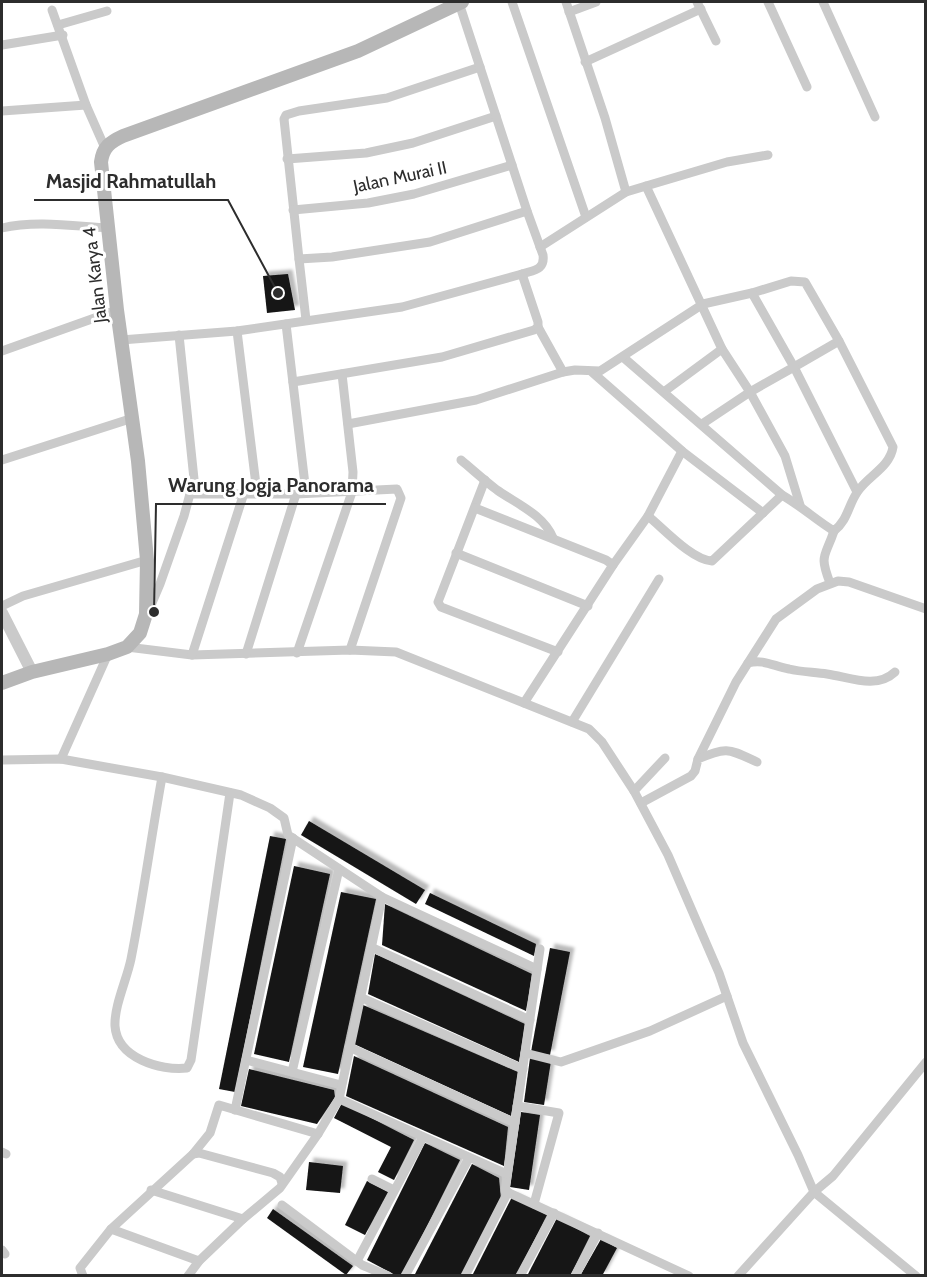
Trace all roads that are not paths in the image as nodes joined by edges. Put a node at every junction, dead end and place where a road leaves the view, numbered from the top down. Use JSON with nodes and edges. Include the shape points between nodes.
{"nodes":[{"id":1,"x":460,"y":2,"type":"edge"},
{"id":2,"x":512,"y":2,"type":"edge"},
{"id":3,"x":566,"y":2,"type":"edge"},
{"id":4,"x":596,"y":2,"type":"edge"},
{"id":5,"x":768,"y":2,"type":"edge"},
{"id":6,"x":823,"y":2,"type":"edge"},
{"id":7,"x":699,"y":5,"type":"edge"},
{"id":8,"x":52,"y":10,"type":"dead end"},
{"id":9,"x":107,"y":11,"type":"dead end"},
{"id":10,"x":569,"y":12,"type":"junction"},
{"id":11,"x":58,"y":25,"type":"junction"},
{"id":12,"x":63,"y":35,"type":"junction"},
{"id":13,"x":716,"y":41,"type":"dead end"},
{"id":14,"x":2,"y":45,"type":"edge"},
{"id":15,"x":585,"y":62,"type":"junction"},
{"id":16,"x":480,"y":67,"type":"junction"},
{"id":17,"x":807,"y":87,"type":"dead end"},
{"id":18,"x":86,"y":105,"type":"junction"},
{"id":19,"x":2,"y":111,"type":"edge"},
{"id":20,"x":496,"y":117,"type":"junction"},
{"id":21,"x":875,"y":117,"type":"dead end"},
{"id":22,"x":105,"y":148,"type":"junction"},
{"id":23,"x":768,"y":155,"type":"dead end"},
{"id":24,"x":287,"y":159,"type":"junction"},
{"id":25,"x":512,"y":165,"type":"junction"},
{"id":26,"x":646,"y":186,"type":"junction"},
{"id":27,"x":626,"y":192,"type":"junction"},
{"id":28,"x":293,"y":210,"type":"junction"},
{"id":29,"x":527,"y":211,"type":"junction"},
{"id":30,"x":586,"y":217,"type":"junction"},
{"id":31,"x":2,"y":228,"type":"edge"},
{"id":32,"x":108,"y":228,"type":"junction"},
{"id":33,"x":540,"y":247,"type":"junction"},
{"id":34,"x":299,"y":259,"type":"junction"},
{"id":35,"x":522,"y":274,"type":"junction"},
{"id":36,"x":752,"y":293,"type":"junction"},
{"id":37,"x":703,"y":304,"type":"junction"},
{"id":38,"x":117,"y":310,"type":"junction"},
{"id":39,"x":306,"y":320,"type":"junction"},
{"id":40,"x":286,"y":324,"type":"junction"},
{"id":41,"x":538,"y":327,"type":"junction"},
{"id":42,"x":237,"y":331,"type":"junction"},
{"id":43,"x":179,"y":335,"type":"junction"},
{"id":44,"x":121,"y":340,"type":"junction"},
{"id":45,"x":839,"y":341,"type":"junction"},
{"id":46,"x":723,"y":349,"type":"junction"},
{"id":47,"x":2,"y":351,"type":"edge"},
{"id":48,"x":624,"y":358,"type":"junction"},
{"id":49,"x":794,"y":367,"type":"junction"},
{"id":50,"x":563,"y":372,"type":"junction"},
{"id":51,"x":592,"y":372,"type":"junction"},
{"id":52,"x":342,"y":374,"type":"junction"},
{"id":53,"x":293,"y":382,"type":"junction"},
{"id":54,"x":665,"y":391,"type":"junction"},
{"id":55,"x":750,"y":392,"type":"junction"},
{"id":56,"x":133,"y":417,"type":"junction"},
{"id":57,"x":348,"y":424,"type":"junction"},
{"id":58,"x":702,"y":424,"type":"junction"},
{"id":59,"x":682,"y":451,"type":"junction"},
{"id":60,"x":2,"y":460,"type":"edge"},
{"id":61,"x":461,"y":460,"type":"dead end"},
{"id":62,"x":485,"y":480,"type":"junction"},
{"id":63,"x":352,"y":492,"type":"junction"},
{"id":64,"x":857,"y":492,"type":"junction"},
{"id":65,"x":244,"y":493,"type":"junction"},
{"id":66,"x":257,"y":493,"type":"junction"},
{"id":67,"x":190,"y":494,"type":"junction"},
{"id":68,"x":301,"y":494,"type":"junction"},
{"id":69,"x":782,"y":495,"type":"junction"},
{"id":70,"x":800,"y":506,"type":"junction"},
{"id":71,"x":475,"y":508,"type":"junction"},
{"id":72,"x":763,"y":513,"type":"junction"},
{"id":73,"x":648,"y":516,"type":"junction"},
{"id":74,"x":834,"y":531,"type":"junction"},
{"id":75,"x":553,"y":538,"type":"junction"},
{"id":76,"x":456,"y":553,"type":"junction"},
{"id":77,"x":147,"y":560,"type":"junction"},
{"id":78,"x":613,"y":565,"type":"junction"},
{"id":79,"x":660,"y":579,"type":"dead end"},
{"id":80,"x":830,"y":583,"type":"junction"},
{"id":81,"x":2,"y":606,"type":"edge"},
{"id":82,"x":588,"y":606,"type":"junction"},
{"id":83,"x":926,"y":609,"type":"edge"},
{"id":84,"x":2,"y":613,"type":"edge"},
{"id":85,"x":146,"y":614,"type":"junction"},
{"id":86,"x":127,"y":647,"type":"junction"},
{"id":87,"x":350,"y":650,"type":"junction"},
{"id":88,"x":558,"y":652,"type":"junction"},
{"id":89,"x":297,"y":653,"type":"junction"},
{"id":90,"x":108,"y":654,"type":"junction"},
{"id":91,"x":246,"y":654,"type":"junction"},
{"id":92,"x":192,"y":655,"type":"junction"},
{"id":93,"x":748,"y":663,"type":"junction"},
{"id":94,"x":32,"y":672,"type":"junction"},
{"id":95,"x":895,"y":672,"type":"dead end"},
{"id":96,"x":2,"y":683,"type":"edge"},
{"id":97,"x":524,"y":703,"type":"junction"},
{"id":98,"x":572,"y":722,"type":"junction"},
{"id":99,"x":665,"y":758,"type":"dead end"},
{"id":100,"x":61,"y":759,"type":"junction"},
{"id":101,"x":698,"y":759,"type":"junction"},
{"id":102,"x":2,"y":760,"type":"edge"},
{"id":103,"x":757,"y":762,"type":"dead end"},
{"id":104,"x":162,"y":777,"type":"junction"},
{"id":105,"x":634,"y":792,"type":"junction"},
{"id":106,"x":230,"y":793,"type":"junction"},
{"id":107,"x":641,"y":803,"type":"junction"},
{"id":108,"x":293,"y":838,"type":"junction"},
{"id":109,"x":339,"y":868,"type":"junction"},
{"id":110,"x":382,"y":897,"type":"junction"},
{"id":111,"x":371,"y":947,"type":"junction"},
{"id":112,"x":540,"y":949,"type":"dead end"},
{"id":113,"x":537,"y":969,"type":"junction"},
{"id":114,"x":727,"y":996,"type":"junction"},
{"id":115,"x":360,"y":997,"type":"junction"},
{"id":116,"x":530,"y":1020,"type":"junction"},
{"id":117,"x":350,"y":1047,"type":"junction"},
{"id":118,"x":525,"y":1053,"type":"junction"},
{"id":119,"x":246,"y":1060,"type":"junction"},
{"id":120,"x":926,"y":1062,"type":"edge"},
{"id":121,"x":523,"y":1069,"type":"junction"},
{"id":122,"x":292,"y":1072,"type":"junction"},
{"id":123,"x":341,"y":1085,"type":"junction"},
{"id":124,"x":339,"y":1099,"type":"junction"},
{"id":125,"x":517,"y":1106,"type":"junction"},
{"id":126,"x":235,"y":1110,"type":"junction"},
{"id":127,"x":515,"y":1123,"type":"junction"},
{"id":128,"x":318,"y":1134,"type":"junction"},
{"id":129,"x":423,"y":1137,"type":"junction"},
{"id":130,"x":193,"y":1154,"type":"junction"},
{"id":131,"x":469,"y":1158,"type":"junction"},
{"id":132,"x":507,"y":1174,"type":"junction"},
{"id":133,"x":372,"y":1179,"type":"dead end"},
{"id":134,"x":282,"y":1183,"type":"junction"},
{"id":135,"x":151,"y":1190,"type":"junction"},
{"id":136,"x":394,"y":1190,"type":"junction"},
{"id":137,"x":508,"y":1192,"type":"junction"},
{"id":138,"x":814,"y":1192,"type":"junction"},
{"id":139,"x":534,"y":1204,"type":"junction"},
{"id":140,"x":282,"y":1205,"type":"dead end"},
{"id":141,"x":554,"y":1213,"type":"junction"},
{"id":142,"x":243,"y":1219,"type":"junction"},
{"id":143,"x":111,"y":1229,"type":"junction"},
{"id":144,"x":598,"y":1233,"type":"junction"},
{"id":145,"x":199,"y":1261,"type":"junction"},
{"id":146,"x":357,"y":1261,"type":"junction"},
{"id":147,"x":83,"y":1275,"type":"edge"},
{"id":148,"x":188,"y":1275,"type":"edge"},
{"id":149,"x":388,"y":1275,"type":"edge"},
{"id":150,"x":405,"y":1275,"type":"edge"},
{"id":151,"x":465,"y":1275,"type":"edge"},
{"id":152,"x":520,"y":1275,"type":"edge"},
{"id":153,"x":575,"y":1275,"type":"edge"},
{"id":154,"x":689,"y":1275,"type":"edge"},
{"id":155,"x":738,"y":1275,"type":"edge"},
{"id":156,"x":916,"y":1275,"type":"edge"}],
"edges":[{"from":1,"to":16,"type":"street"},
{"from":1,"to":22,"type":"main road","via":[[358,51],[123,136]]},
{"from":2,"to":30,"type":"street"},
{"from":3,"to":10,"type":"street"},
{"from":4,"to":10,"type":"street"},
{"from":5,"to":17,"type":"street"},
{"from":6,"to":21,"type":"street"},
{"from":7,"to":13,"type":"street"},
{"from":7,"to":15,"type":"street"},
{"from":8,"to":11,"type":"street"},
{"from":9,"to":11,"type":"street"},
{"from":10,"to":15,"type":"street"},
{"from":11,"to":12,"type":"street"},
{"from":12,"to":14,"type":"street"},
{"from":12,"to":18,"type":"street"},
{"from":15,"to":27,"type":"street"},
{"from":16,"to":20,"type":"street"},
{"from":16,"to":24,"type":"street","via":[[387,98],[286,115]]},
{"from":18,"to":19,"type":"street"},
{"from":18,"to":22,"type":"street"},
{"from":20,"to":24,"type":"street","via":[[366,153]]},
{"from":20,"to":25,"type":"street"},
{"from":22,"to":32,"type":"main road","name":"Jalan Karya 4","via":[[101,162]]},
{"from":23,"to":26,"type":"street","via":[[727,162]]},
{"from":24,"to":28,"type":"street"},
{"from":25,"to":28,"type":"street","name":"Jalan Murai II","via":[[414,194]]},
{"from":25,"to":29,"type":"street"},
{"from":26,"to":27,"type":"street"},
{"from":26,"to":37,"type":"street"},
{"from":27,"to":30,"type":"street"},
{"from":28,"to":34,"type":"street"},
{"from":29,"to":33,"type":"street"},
{"from":29,"to":34,"type":"street","via":[[430,243]]},
{"from":30,"to":33,"type":"street"},
{"from":31,"to":32,"type":"street"},
{"from":32,"to":38,"type":"main road","name":"Jalan Karya 4"},
{"from":33,"to":35,"type":"street","via":[[543,264]]},
{"from":34,"to":39,"type":"street"},
{"from":35,"to":39,"type":"street","via":[[402,307]]},
{"from":35,"to":41,"type":"street"},
{"from":36,"to":37,"type":"street"},
{"from":36,"to":45,"type":"street","via":[[791,281],[805,282]]},
{"from":36,"to":49,"type":"street"},
{"from":37,"to":46,"type":"street"},
{"from":37,"to":48,"type":"street"},
{"from":38,"to":44,"type":"main road","name":"Jalan Karya 4"},
{"from":38,"to":47,"type":"street"},
{"from":39,"to":40,"type":"street"},
{"from":40,"to":42,"type":"street"},
{"from":40,"to":53,"type":"street"},
{"from":41,"to":50,"type":"street"},
{"from":41,"to":52,"type":"street","via":[[442,357]]},
{"from":42,"to":43,"type":"street"},
{"from":42,"to":66,"type":"street"},
{"from":43,"to":44,"type":"street"},
{"from":43,"to":67,"type":"street","via":[[194,470]]},
{"from":44,"to":56,"type":"main road","name":"Jalan Karya 4"},
{"from":45,"to":49,"type":"street"},
{"from":45,"to":64,"type":"street","via":[[893,447],[889,459]]},
{"from":46,"to":54,"type":"street"},
{"from":46,"to":55,"type":"street"},
{"from":48,"to":51,"type":"street"},
{"from":48,"to":54,"type":"street"},
{"from":49,"to":55,"type":"street"},
{"from":49,"to":64,"type":"street"},
{"from":50,"to":51,"type":"street"},
{"from":50,"to":57,"type":"street","via":[[476,400]]},
{"from":51,"to":59,"type":"street"},
{"from":52,"to":53,"type":"street"},
{"from":52,"to":57,"type":"street"},
{"from":53,"to":68,"type":"street"},
{"from":54,"to":58,"type":"street"},
{"from":55,"to":58,"type":"street"},
{"from":55,"to":70,"type":"street","via":[[785,456]]},
{"from":56,"to":60,"type":"street"},
{"from":56,"to":77,"type":"main road","name":"Jalan Karya 4"},
{"from":57,"to":63,"type":"street"},
{"from":58,"to":69,"type":"street"},
{"from":59,"to":72,"type":"street"},
{"from":59,"to":73,"type":"street"},
{"from":61,"to":62,"type":"street"},
{"from":62,"to":71,"type":"street"},
{"from":62,"to":75,"type":"street","via":[[534,515],[549,528]]},
{"from":63,"to":68,"type":"street"},
{"from":63,"to":87,"type":"street","via":[[391,488],[397,489],[401,498]]},
{"from":63,"to":89,"type":"street"},
{"from":64,"to":74,"type":"street","via":[[841,526]]},
{"from":65,"to":66,"type":"street"},
{"from":65,"to":67,"type":"street"},
{"from":65,"to":92,"type":"street"},
{"from":66,"to":68,"type":"street"},
{"from":67,"to":85,"type":"street","via":[[160,585]]},
{"from":68,"to":91,"type":"street"},
{"from":69,"to":70,"type":"street"},
{"from":69,"to":72,"type":"street"},
{"from":70,"to":74,"type":"street"},
{"from":71,"to":75,"type":"street"},
{"from":71,"to":76,"type":"street"},
{"from":72,"to":73,"type":"street","via":[[712,561],[694,555]]},
{"from":73,"to":78,"type":"street"},
{"from":74,"to":80,"type":"street","via":[[823,564]]},
{"from":75,"to":78,"type":"street"},
{"from":76,"to":82,"type":"street"},
{"from":76,"to":88,"type":"street","via":[[439,595],[441,606]]},
{"from":77,"to":81,"type":"street","via":[[23,596]]},
{"from":77,"to":85,"type":"main road","name":"Jalan Karya 4"},
{"from":78,"to":82,"type":"street"},
{"from":79,"to":98,"type":"street"},
{"from":80,"to":83,"type":"street","via":[[849,582]]},
{"from":80,"to":93,"type":"street","via":[[781,614]]},
{"from":82,"to":88,"type":"street"},
{"from":84,"to":94,"type":"street"},
{"from":85,"to":86,"type":"main road","name":"Jalan Karya 4","via":[[140,633]]},
{"from":86,"to":90,"type":"main road"},
{"from":86,"to":92,"type":"street"},
{"from":87,"to":89,"type":"street"},
{"from":87,"to":97,"type":"street","via":[[396,652]]},
{"from":88,"to":97,"type":"street"},
{"from":89,"to":91,"type":"street"},
{"from":90,"to":94,"type":"main road"},
{"from":90,"to":100,"type":"street"},
{"from":91,"to":92,"type":"street"},
{"from":93,"to":95,"type":"street","via":[[766,661],[789,669],[866,681],[888,678]]},
{"from":93,"to":101,"type":"street"},
{"from":94,"to":96,"type":"main road"},
{"from":97,"to":98,"type":"street"},
{"from":98,"to":105,"type":"street","via":[[589,729],[602,742]]},
{"from":99,"to":105,"type":"street"},
{"from":100,"to":102,"type":"street"},
{"from":100,"to":104,"type":"street"},
{"from":101,"to":103,"type":"street","via":[[731,750]]},
{"from":101,"to":107,"type":"street","via":[[691,777]]},
{"from":104,"to":106,"type":"street"},
{"from":104,"to":106,"type":"street","via":[[115,1027],[121,1041],[138,1059],[175,1069],[187,1068],[192,1060]]},
{"from":105,"to":107,"type":"street"},
{"from":106,"to":108,"type":"street","via":[[270,808],[284,818],[288,835]]},
{"from":107,"to":114,"type":"street","via":[[700,926]]},
{"from":108,"to":109,"type":"street"},
{"from":108,"to":119,"type":"street"},
{"from":109,"to":110,"type":"street"},
{"from":109,"to":122,"type":"street"},
{"from":110,"to":111,"type":"street"},
{"from":110,"to":113,"type":"street"},
{"from":111,"to":115,"type":"street"},
{"from":111,"to":116,"type":"street"},
{"from":112,"to":113,"type":"street"},
{"from":113,"to":116,"type":"street"},
{"from":114,"to":118,"type":"street","via":[[650,1031],[561,1062]]},
{"from":114,"to":138,"type":"street","via":[[743,1043]]},
{"from":115,"to":117,"type":"street"},
{"from":115,"to":121,"type":"street"},
{"from":116,"to":118,"type":"street"},
{"from":117,"to":123,"type":"street"},
{"from":117,"to":127,"type":"street"},
{"from":118,"to":121,"type":"street"},
{"from":119,"to":122,"type":"street"},
{"from":119,"to":126,"type":"street"},
{"from":120,"to":138,"type":"street","via":[[833,1176]]},
{"from":121,"to":125,"type":"street"},
{"from":122,"to":123,"type":"street"},
{"from":123,"to":124,"type":"street"},
{"from":124,"to":128,"type":"street"},
{"from":124,"to":129,"type":"street"},
{"from":125,"to":127,"type":"street"},
{"from":125,"to":139,"type":"street","via":[[559,1113]]},
{"from":126,"to":128,"type":"street"},
{"from":126,"to":130,"type":"street","via":[[219,1105],[210,1132]]},
{"from":127,"to":132,"type":"street"},
{"from":128,"to":134,"type":"street"},
{"from":129,"to":131,"type":"street"},
{"from":129,"to":136,"type":"street"},
{"from":130,"to":134,"type":"street","via":[[273,1173]]},
{"from":130,"to":135,"type":"street"},
{"from":131,"to":132,"type":"street"},
{"from":131,"to":150,"type":"street"},
{"from":132,"to":137,"type":"street"},
{"from":133,"to":136,"type":"street"},
{"from":134,"to":142,"type":"street"},
{"from":135,"to":142,"type":"street"},
{"from":135,"to":143,"type":"street"},
{"from":136,"to":146,"type":"street"},
{"from":137,"to":139,"type":"street"},
{"from":137,"to":151,"type":"street"},
{"from":138,"to":155,"type":"street"},
{"from":138,"to":156,"type":"street"},
{"from":139,"to":141,"type":"street"},
{"from":140,"to":146,"type":"street"},
{"from":141,"to":144,"type":"street"},
{"from":141,"to":152,"type":"street"},
{"from":142,"to":145,"type":"street"},
{"from":143,"to":145,"type":"street"},
{"from":143,"to":147,"type":"street","via":[[80,1268]]},
{"from":144,"to":153,"type":"street"},
{"from":144,"to":154,"type":"street"},
{"from":145,"to":148,"type":"street"},
{"from":146,"to":149,"type":"street"}]}
